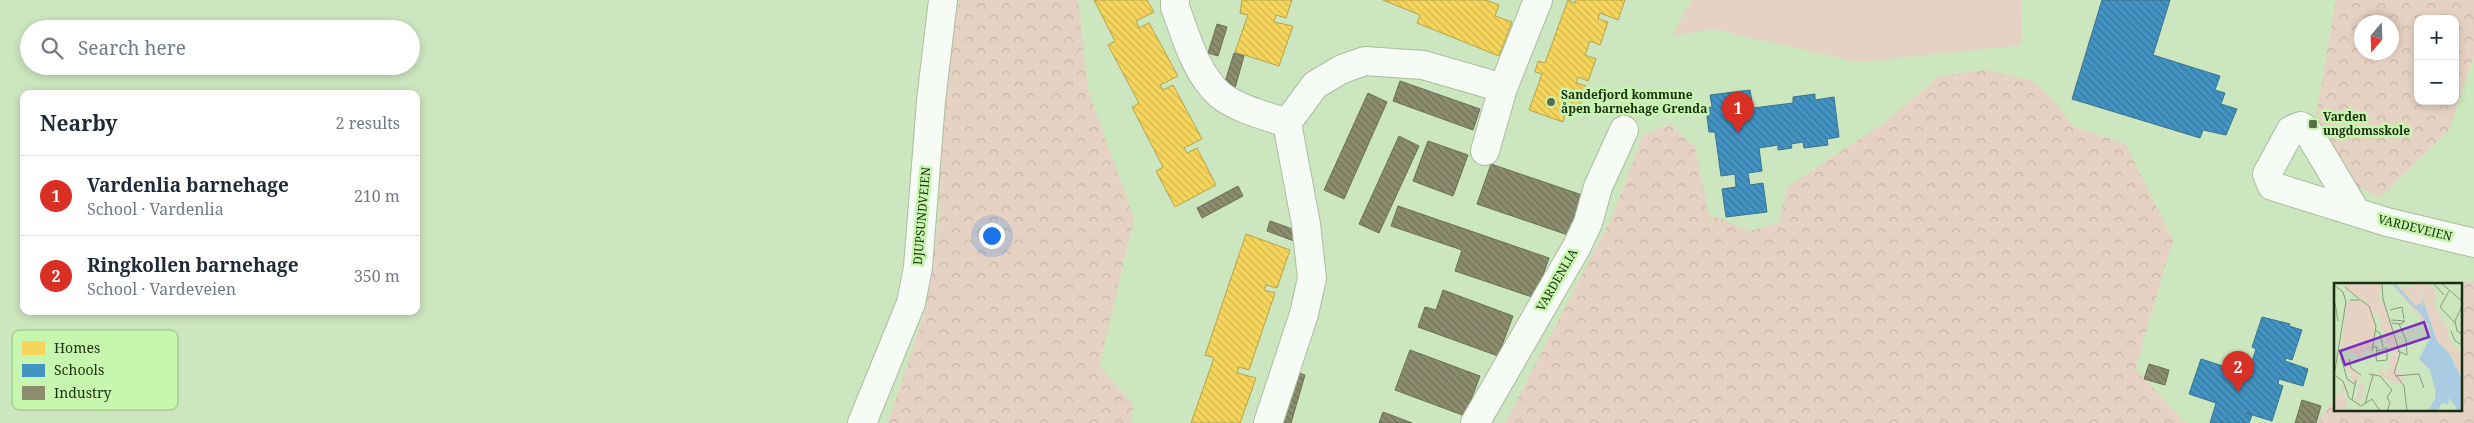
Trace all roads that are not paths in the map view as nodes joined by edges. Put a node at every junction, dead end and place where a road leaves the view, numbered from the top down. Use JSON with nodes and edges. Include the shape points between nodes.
{"nodes":[{"id":1,"x":943,"y":0,"type":"edge"},
{"id":2,"x":1176,"y":0,"type":"edge"},
{"id":3,"x":1538,"y":0,"type":"edge"},
{"id":4,"x":1503,"y":88,"type":"junction"},
{"id":5,"x":1287,"y":123,"type":"junction"},
{"id":6,"x":1624,"y":130,"type":"dead end"},
{"id":7,"x":1485,"y":150,"type":"dead end"},
{"id":8,"x":2356,"y":212,"type":"dead end"},
{"id":9,"x":2474,"y":243,"type":"edge"},
{"id":10,"x":862,"y":423,"type":"edge"},
{"id":11,"x":1268,"y":423,"type":"edge"},
{"id":12,"x":1475,"y":423,"type":"edge"}],
"edges":[{"from":1,"to":10,"type":"street","name":"DJUPSUNDVEIEN","via":[[931,101],[918,267],[911,302]]},
{"from":2,"to":5,"type":"street","via":[[1175,7],[1199,69],[1219,94],[1254,113]]},
{"from":3,"to":4,"type":"street"},
{"from":4,"to":5,"type":"street","via":[[1423,65],[1364,61],[1315,85]]},
{"from":4,"to":7,"type":"street"},
{"from":5,"to":11,"type":"street","via":[[1306,224],[1312,278],[1304,314]]},
{"from":6,"to":12,"type":"street","name":"VARDENLIA","via":[[1598,187],[1588,224],[1576,248]]},
{"from":8,"to":9,"type":"street","name":"VARDEVEIEN"}]}
